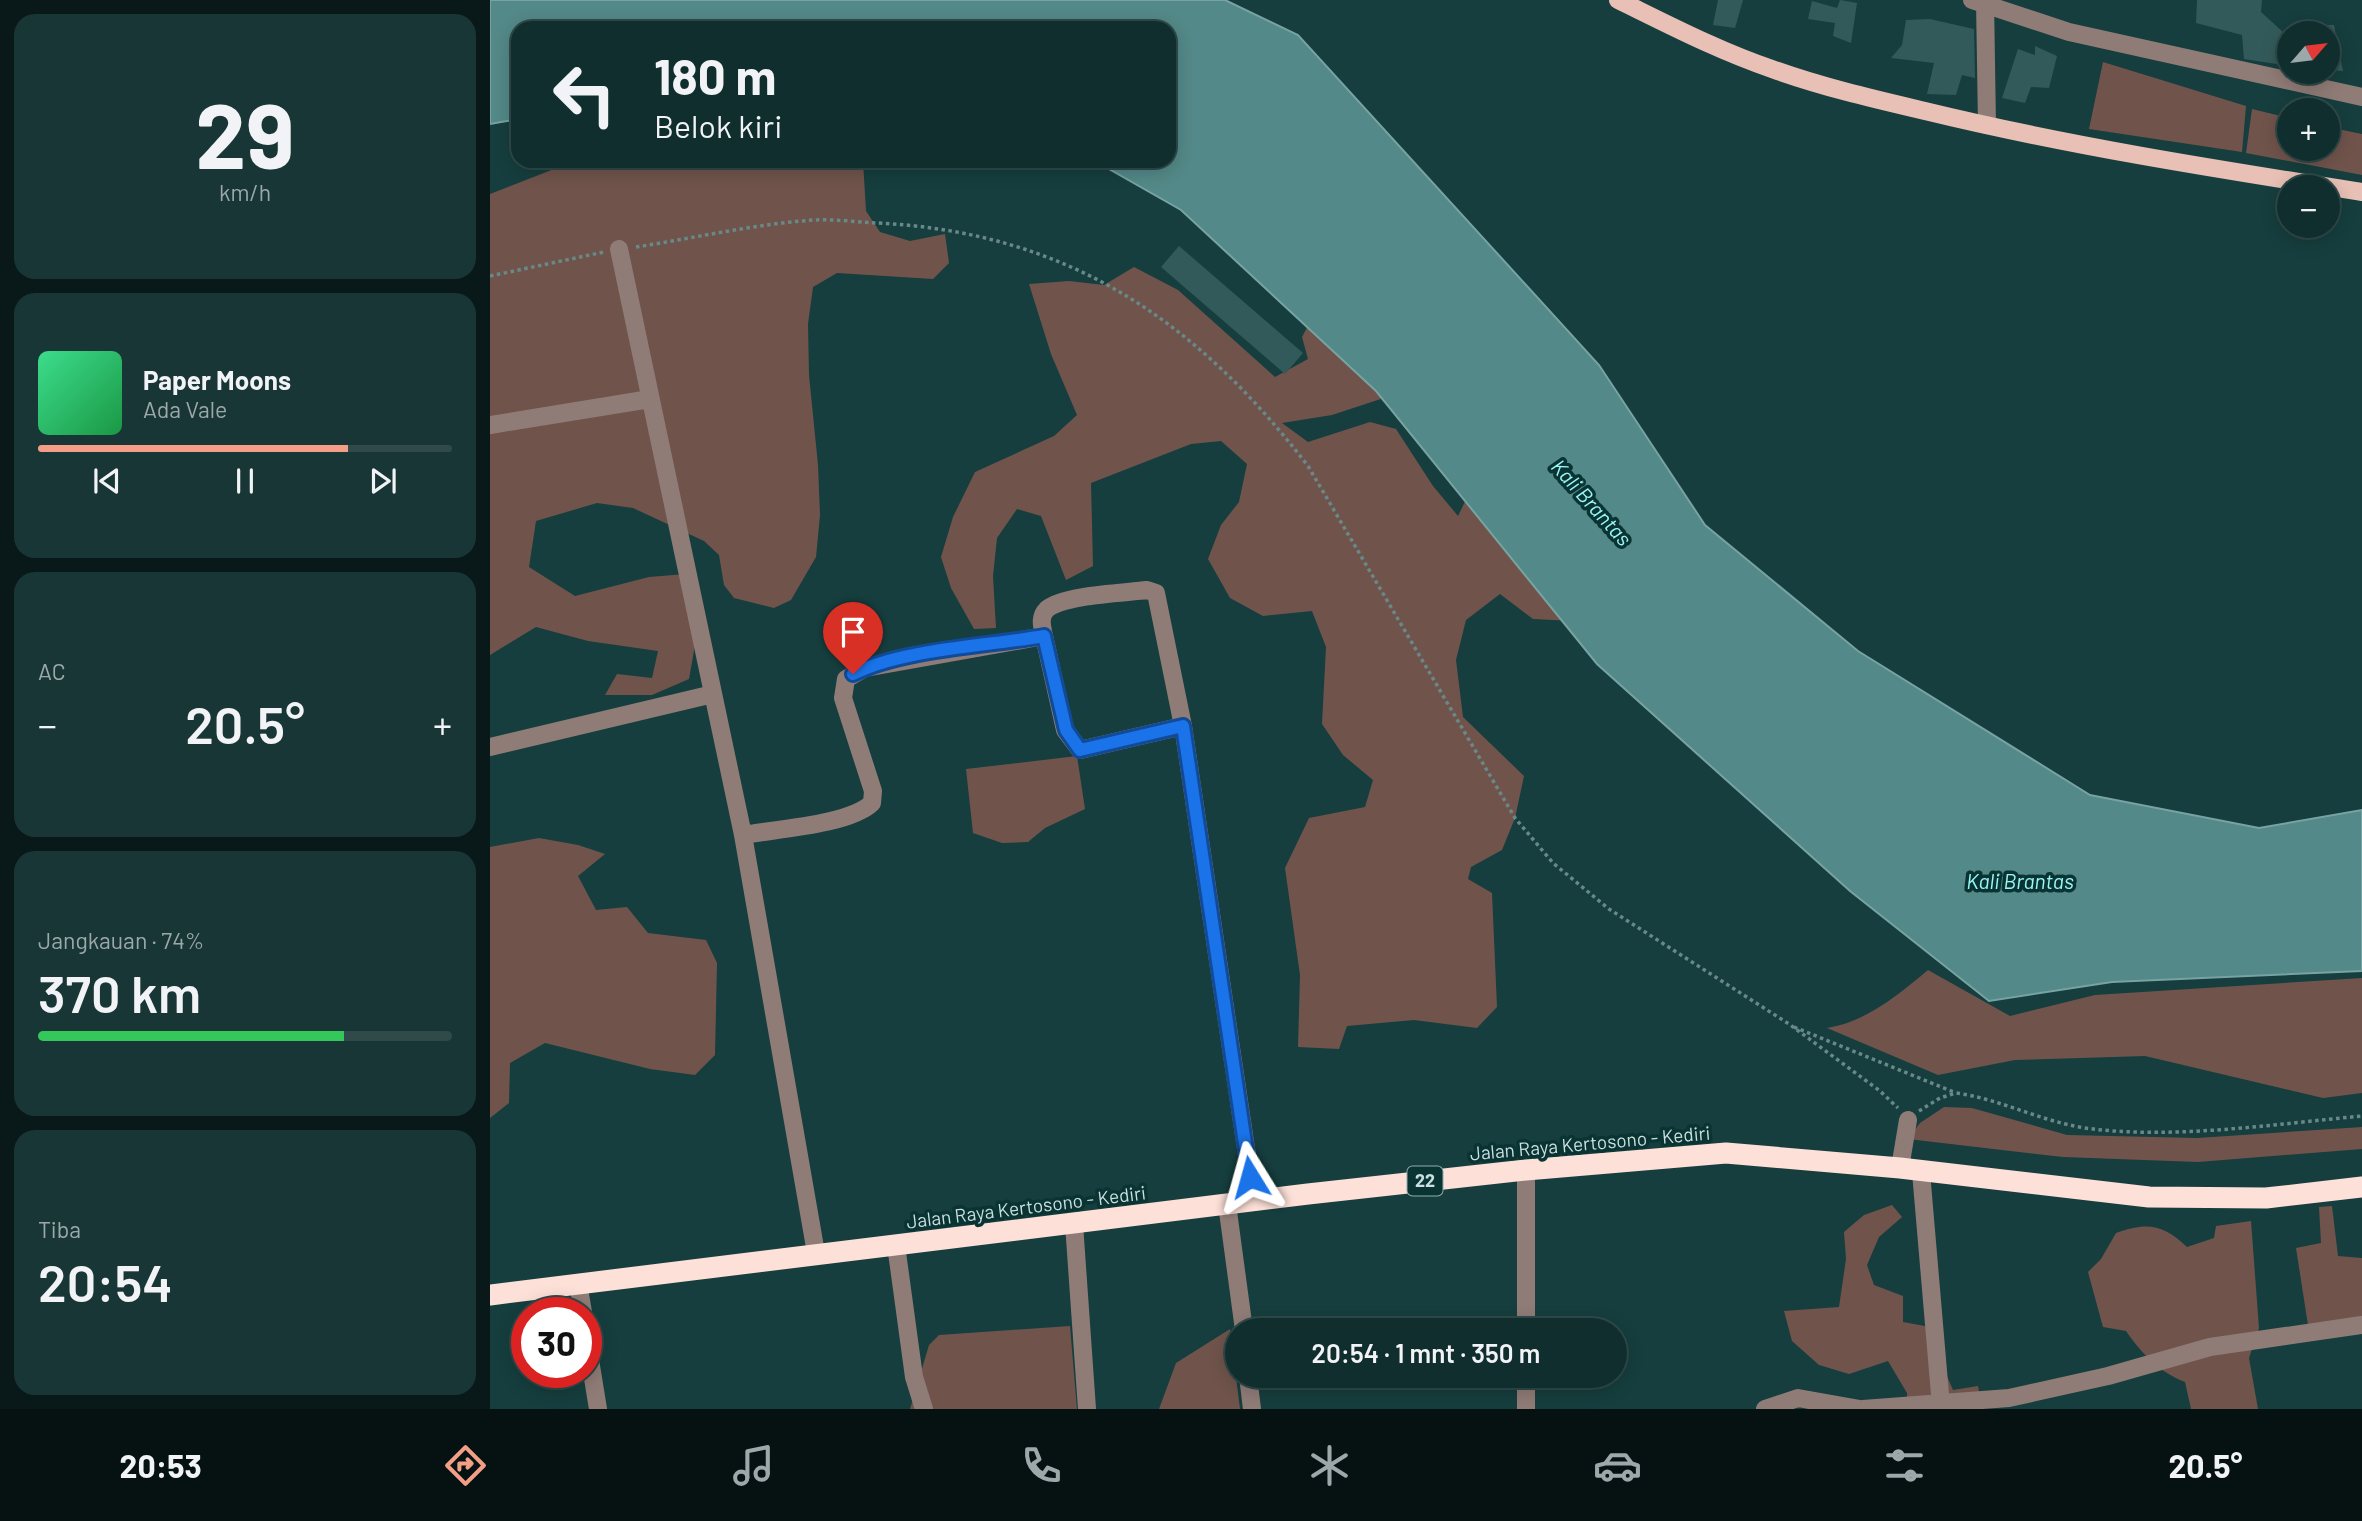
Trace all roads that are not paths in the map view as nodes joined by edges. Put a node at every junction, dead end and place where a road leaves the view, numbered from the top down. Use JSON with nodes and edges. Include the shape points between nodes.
{"nodes":[{"id":1,"x":1618,"y":0,"type":"edge"},
{"id":2,"x":1984,"y":9,"type":"edge"},
{"id":3,"x":2362,"y":97,"type":"edge"},
{"id":4,"x":1987,"y":125,"type":"junction"},
{"id":5,"x":2362,"y":192,"type":"edge"},
{"id":6,"x":619,"y":249,"type":"road end"},
{"id":7,"x":650,"y":399,"type":"junction"},
{"id":8,"x":490,"y":425,"type":"edge"},
{"id":9,"x":1044,"y":636,"type":"junction"},
{"id":10,"x":713,"y":694,"type":"junction"},
{"id":11,"x":1183,"y":726,"type":"junction"},
{"id":12,"x":490,"y":747,"type":"edge"},
{"id":13,"x":743,"y":835,"type":"junction"},
{"id":14,"x":1908,"y":1119,"type":"road end"},
{"id":15,"x":1526,"y":1170,"type":"junction"},
{"id":16,"x":1910,"y":1170,"type":"junction"},
{"id":17,"x":2362,"y":1187,"type":"edge"},
{"id":18,"x":1254,"y":1202,"type":"junction"},
{"id":19,"x":1227,"y":1204,"type":"junction"},
{"id":20,"x":1074,"y":1224,"type":"junction"},
{"id":21,"x":896,"y":1245,"type":"junction"},
{"id":22,"x":816,"y":1253,"type":"junction"},
{"id":23,"x":578,"y":1283,"type":"junction"},
{"id":24,"x":490,"y":1294,"type":"edge"},
{"id":25,"x":580,"y":1297,"type":"edge"},
{"id":26,"x":1242,"y":1318,"type":"edge"},
{"id":27,"x":1526,"y":1318,"type":"edge"},
{"id":28,"x":2362,"y":1325,"type":"edge"},
{"id":29,"x":595,"y":1388,"type":"edge"},
{"id":30,"x":1249,"y":1388,"type":"edge"},
{"id":31,"x":1526,"y":1388,"type":"edge"},
{"id":32,"x":1941,"y":1406,"type":"junction"},
{"id":33,"x":598,"y":1409,"type":"edge"},
{"id":34,"x":924,"y":1409,"type":"edge"},
{"id":35,"x":1087,"y":1409,"type":"edge"},
{"id":36,"x":1252,"y":1409,"type":"edge"},
{"id":37,"x":1526,"y":1409,"type":"edge"},
{"id":38,"x":1765,"y":1409,"type":"edge"},
{"id":39,"x":1862,"y":1409,"type":"edge"}],
"edges":[{"from":1,"to":4,"type":"main road","via":[[1712,46],[1772,69]]},
{"from":2,"to":3,"type":"street"},
{"from":2,"to":4,"type":"street"},
{"from":4,"to":5,"type":"main road","via":[[2121,153]]},
{"from":6,"to":7,"type":"street"},
{"from":7,"to":8,"type":"street"},
{"from":7,"to":10,"type":"street"},
{"from":9,"to":11,"type":"street","via":[[1066,730],[1080,750]]},
{"from":9,"to":11,"type":"street","via":[[1041,620],[1046,610],[1060,602],[1147,590],[1156,593]]},
{"from":9,"to":13,"type":"street","via":[[912,657],[853,674],[846,679],[844,698],[873,791],[872,803],[842,817]]},
{"from":10,"to":12,"type":"street"},
{"from":10,"to":13,"type":"street"},
{"from":11,"to":18,"type":"street"},
{"from":13,"to":22,"type":"street"},
{"from":14,"to":16,"type":"street"},
{"from":15,"to":16,"type":"highway","name":"Jalan Raya Kertosono - Kediri","number":"22","via":[[1726,1153]]},
{"from":15,"to":18,"type":"highway","name":"Jalan Raya Kertosono - Kediri","number":"22"},
{"from":15,"to":27,"type":"street"},
{"from":16,"to":17,"type":"highway","name":"Jalan Raya Kertosono - Kediri","number":"22","via":[[2199,1199],[2266,1198]]},
{"from":16,"to":32,"type":"street"},
{"from":18,"to":19,"type":"highway","name":"Jalan Raya Kertosono - Kediri","number":"22"},
{"from":19,"to":20,"type":"highway","name":"Jalan Raya Kertosono - Kediri","number":"22"},
{"from":19,"to":26,"type":"street"},
{"from":20,"to":21,"type":"highway","name":"Jalan Raya Kertosono - Kediri","number":"22"},
{"from":20,"to":35,"type":"street"},
{"from":21,"to":22,"type":"highway","name":"Jalan Raya Kertosono - Kediri","number":"22"},
{"from":21,"to":34,"type":"street","via":[[914,1377]]},
{"from":22,"to":23,"type":"highway","name":"Jalan Raya Kertosono - Kediri","number":"22"},
{"from":23,"to":24,"type":"highway","name":"Jalan Raya Kertosono - Kediri","number":"22"},
{"from":23,"to":25,"type":"street"},
{"from":28,"to":32,"type":"street","via":[[2210,1347],[2009,1398]]},
{"from":29,"to":33,"type":"street"},
{"from":30,"to":36,"type":"street"},
{"from":31,"to":37,"type":"street"},
{"from":32,"to":39,"type":"street"},
{"from":38,"to":39,"type":"street","via":[[1798,1398]]}]}
